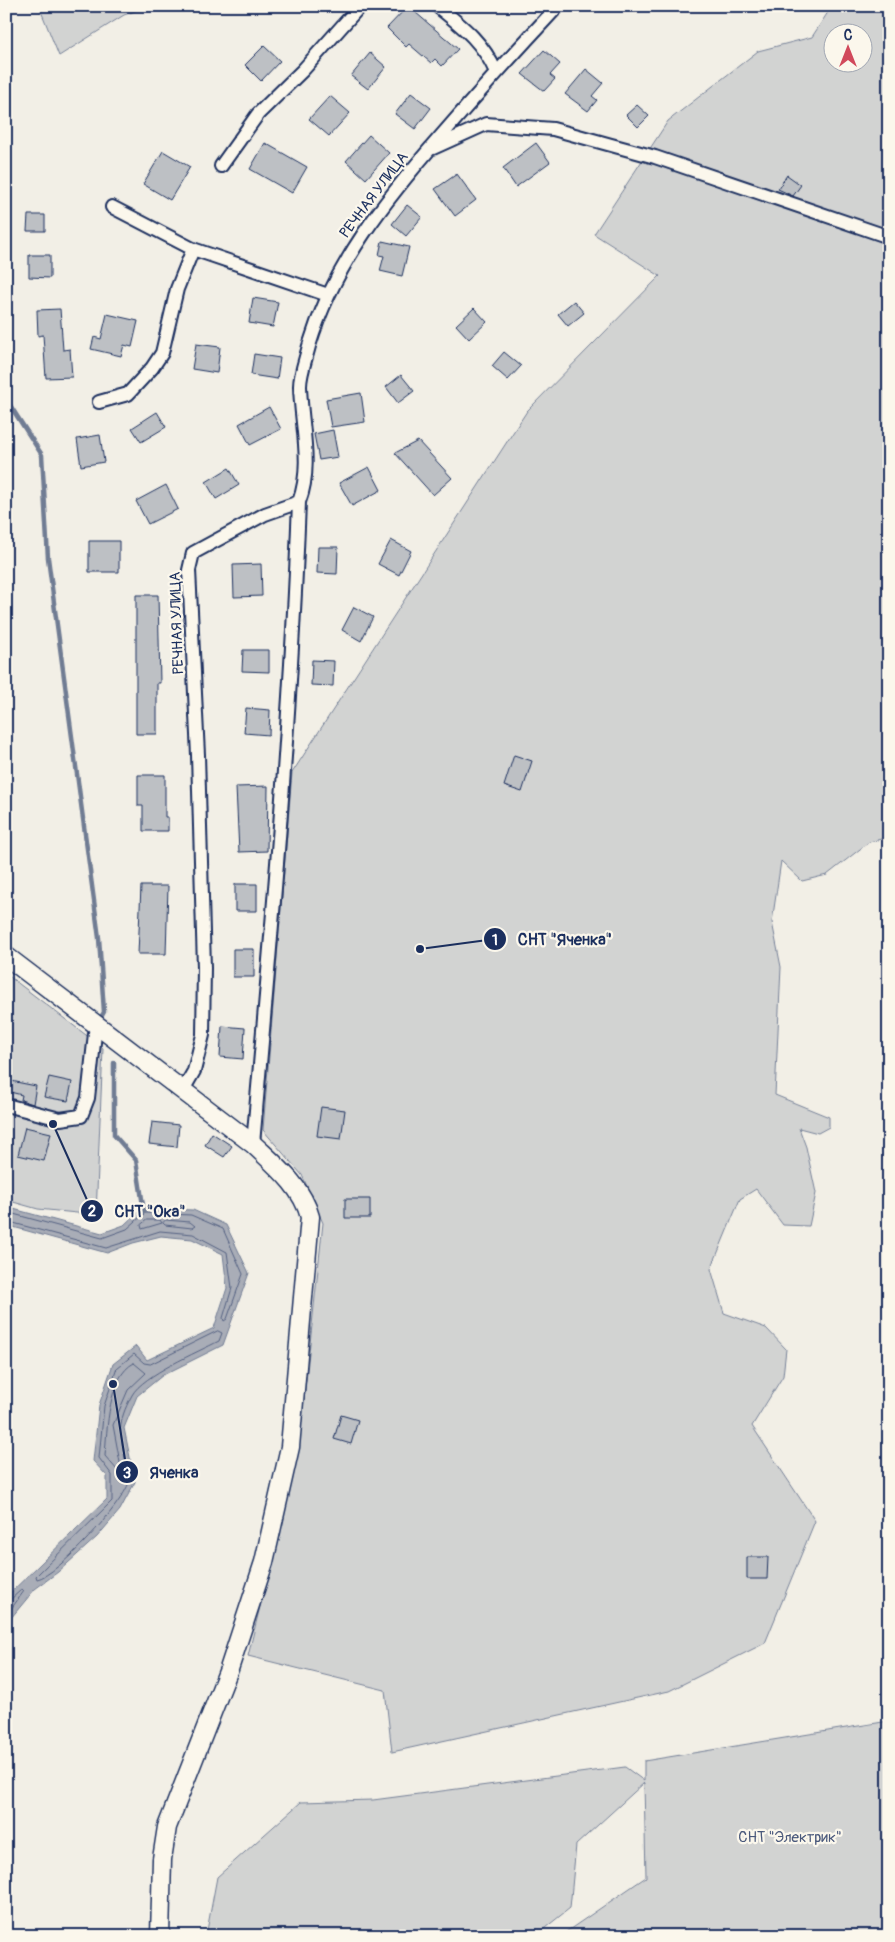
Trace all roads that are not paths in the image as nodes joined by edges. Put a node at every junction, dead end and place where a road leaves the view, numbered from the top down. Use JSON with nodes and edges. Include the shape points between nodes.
{"nodes":[{"id":1,"x":360,"y":6,"type":"edge"},
{"id":2,"x":437,"y":6,"type":"edge"},
{"id":3,"x":558,"y":6,"type":"edge"},
{"id":4,"x":496,"y":72,"type":"junction"},
{"id":5,"x":428,"y":150,"type":"junction"},
{"id":6,"x":221,"y":166,"type":"dead end"},
{"id":7,"x":112,"y":207,"type":"dead end"},
{"id":8,"x":889,"y":237,"type":"edge"},
{"id":9,"x":193,"y":249,"type":"junction"},
{"id":10,"x":328,"y":295,"type":"junction"},
{"id":11,"x":99,"y":402,"type":"dead end"},
{"id":12,"x":299,"y":502,"type":"junction"},
{"id":13,"x":6,"y":956,"type":"edge"},
{"id":14,"x":96,"y":1024,"type":"junction"},
{"id":15,"x":183,"y":1090,"type":"junction"},
{"id":16,"x":6,"y":1105,"type":"edge"},
{"id":17,"x":253,"y":1144,"type":"junction"},
{"id":18,"x":160,"y":1936,"type":"edge"}],
"edges":[{"from":1,"to":6,"type":"street","via":[[303,70],[258,114]]},
{"from":2,"to":4,"type":"street","via":[[475,38]]},
{"from":3,"to":4,"type":"street","name":"РЕЧНАЯ УЛИЦА"},
{"from":4,"to":5,"type":"street","name":"РЕЧНАЯ УЛИЦА"},
{"from":5,"to":8,"type":"street","via":[[486,124],[553,129],[655,157]]},
{"from":5,"to":10,"type":"street","name":"РЕЧНАЯ УЛИЦА","via":[[356,242]]},
{"from":7,"to":9,"type":"street"},
{"from":9,"to":10,"type":"street"},
{"from":9,"to":11,"type":"street","via":[[177,289],[162,353],[128,394]]},
{"from":10,"to":12,"type":"street","name":"РЕЧНАЯ УЛИЦА","via":[[309,345],[300,384],[305,425],[305,486]]},
{"from":12,"to":15,"type":"street","name":"РЕЧНАЯ УЛИЦА","via":[[265,514],[192,553],[189,570],[199,765],[203,1035],[194,1072]]},
{"from":12,"to":17,"type":"street","via":[[286,767]]},
{"from":13,"to":14,"type":"street"},
{"from":14,"to":15,"type":"street"},
{"from":14,"to":16,"type":"street","via":[[88,1098],[81,1116],[60,1119]]},
{"from":15,"to":17,"type":"street"},
{"from":17,"to":18,"type":"street","via":[[286,1175],[306,1202],[310,1216],[290,1447],[264,1562],[229,1669],[167,1826],[162,1859]]}]}
